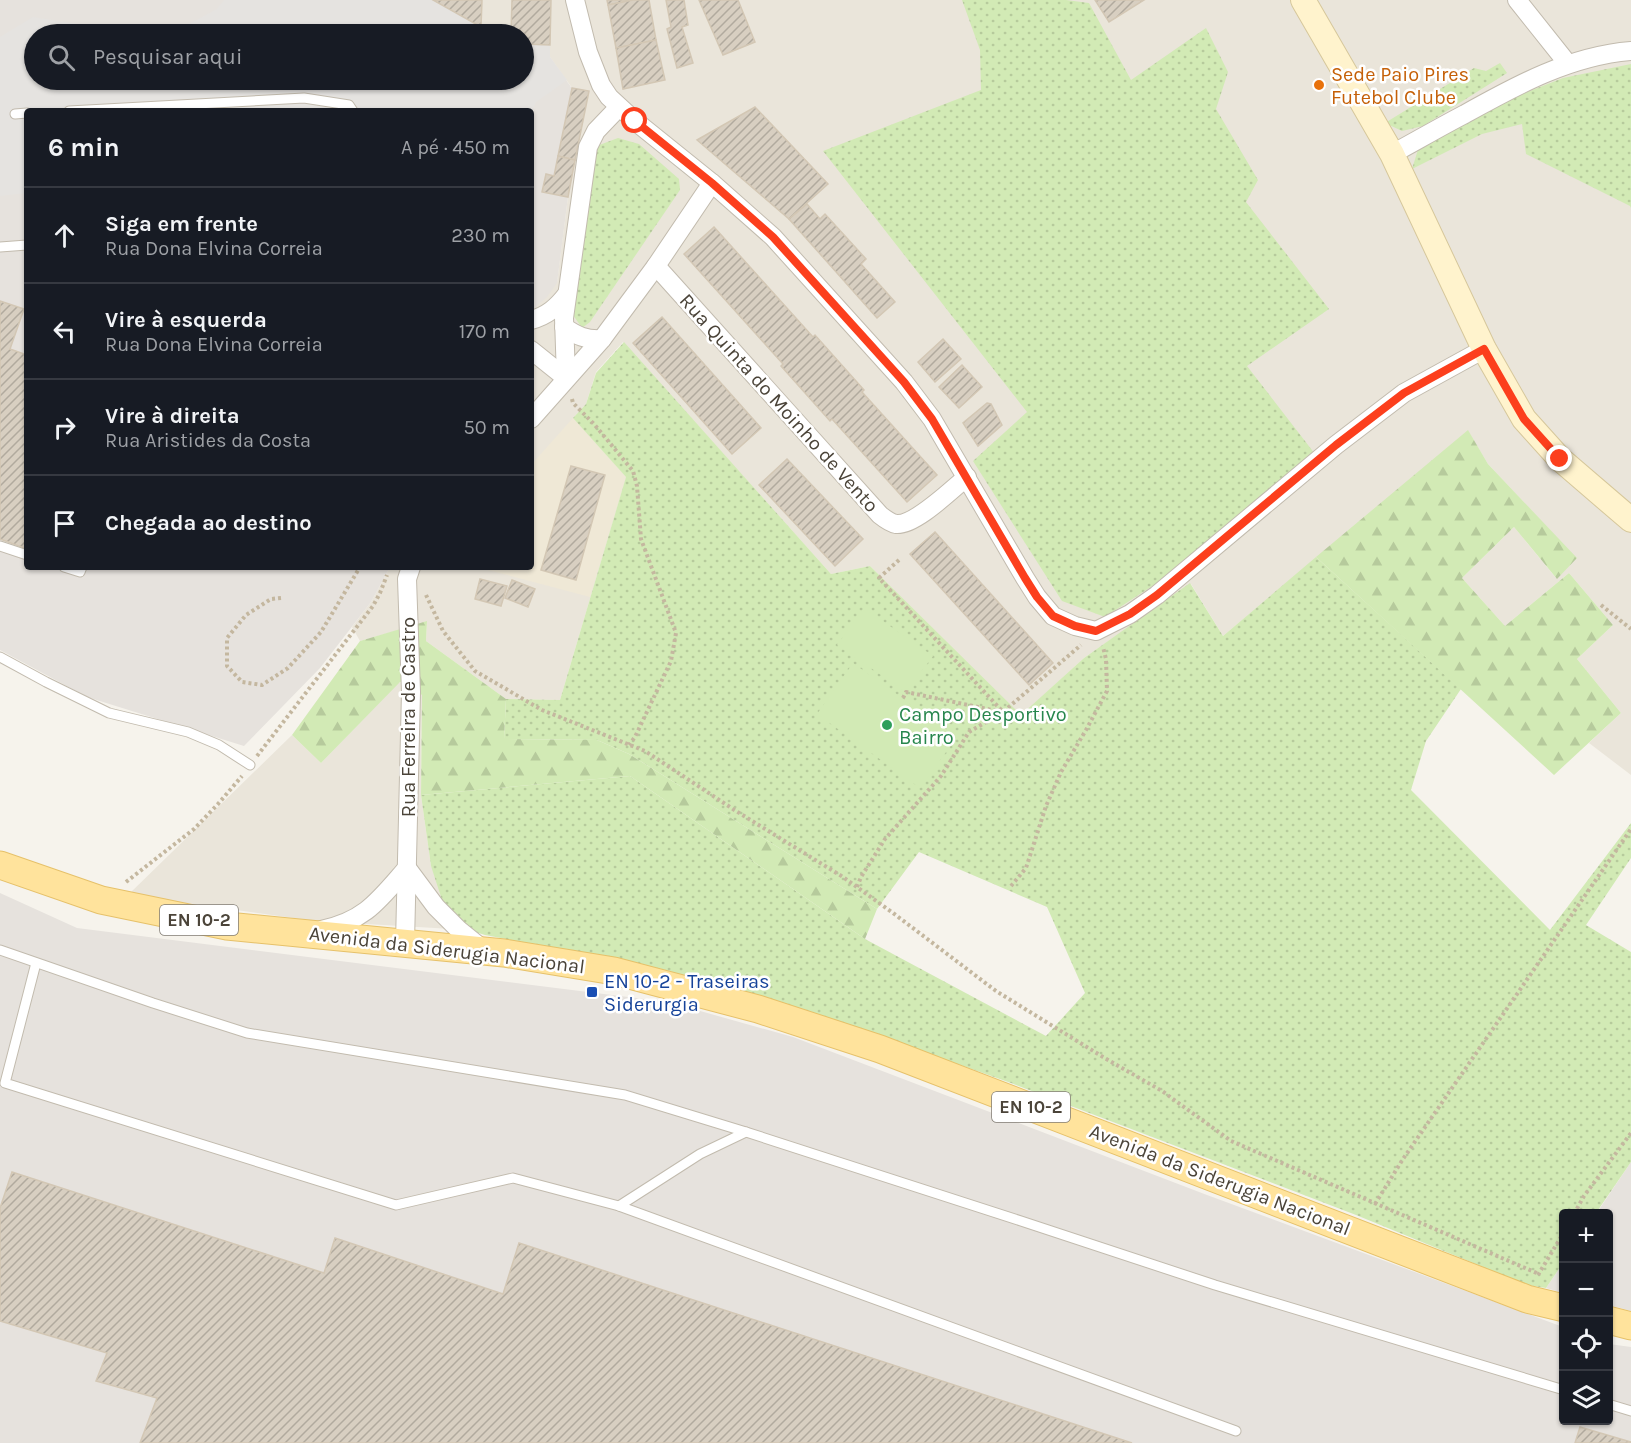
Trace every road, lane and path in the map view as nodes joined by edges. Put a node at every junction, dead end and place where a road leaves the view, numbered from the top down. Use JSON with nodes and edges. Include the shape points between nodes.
{"nodes":[{"id":1,"x":575,"y":0,"type":"edge"},
{"id":2,"x":1303,"y":0,"type":"edge"},
{"id":3,"x":1517,"y":0,"type":"edge"},
{"id":4,"x":1631,"y":51,"type":"edge"},
{"id":5,"x":1568,"y":64,"type":"junction"},
{"id":6,"x":619,"y":107,"type":"junction"},
{"id":7,"x":123,"y":108,"type":"edge"},
{"id":8,"x":351,"y":108,"type":"edge"},
{"id":9,"x":24,"y":113,"type":"edge"},
{"id":10,"x":15,"y":114,"type":"dead end"},
{"id":11,"x":1392,"y":154,"type":"junction"},
{"id":12,"x":712,"y":183,"type":"junction"},
{"id":13,"x":24,"y":245,"type":"edge"},
{"id":14,"x":0,"y":247,"type":"edge"},
{"id":15,"x":656,"y":266,"type":"junction"},
{"id":16,"x":567,"y":294,"type":"junction"},
{"id":17,"x":534,"y":319,"type":"edge"},
{"id":18,"x":564,"y":327,"type":"junction"},
{"id":19,"x":602,"y":339,"type":"junction"},
{"id":20,"x":1484,"y":349,"type":"junction"},
{"id":21,"x":534,"y":352,"type":"edge"},
{"id":22,"x":566,"y":378,"type":"junction"},
{"id":23,"x":534,"y":415,"type":"edge"},
{"id":24,"x":967,"y":477,"type":"junction"},
{"id":25,"x":1631,"y":520,"type":"edge"},
{"id":26,"x":0,"y":546,"type":"edge"},
{"id":27,"x":24,"y":554,"type":"edge"},
{"id":28,"x":898,"y":560,"type":"dead end"},
{"id":29,"x":358,"y":570,"type":"edge"},
{"id":30,"x":389,"y":570,"type":"dead end"},
{"id":31,"x":410,"y":570,"type":"edge"},
{"id":32,"x":423,"y":587,"type":"dead end"},
{"id":33,"x":280,"y":598,"type":"dead end"},
{"id":34,"x":1601,"y":605,"type":"dead end"},
{"id":35,"x":1631,"y":629,"type":"edge"},
{"id":36,"x":1099,"y":638,"type":"junction"},
{"id":37,"x":0,"y":657,"type":"edge"},
{"id":38,"x":903,"y":698,"type":"dead end"},
{"id":39,"x":1003,"y":712,"type":"junction"},
{"id":40,"x":629,"y":745,"type":"junction"},
{"id":41,"x":250,"y":765,"type":"junction"},
{"id":42,"x":1631,"y":829,"type":"edge"},
{"id":43,"x":0,"y":865,"type":"edge"},
{"id":44,"x":407,"y":868,"type":"junction"},
{"id":45,"x":1011,"y":886,"type":"dead end"},
{"id":46,"x":857,"y":887,"type":"junction"},
{"id":47,"x":101,"y":900,"type":"junction"},
{"id":48,"x":307,"y":933,"type":"junction"},
{"id":49,"x":405,"y":943,"type":"junction"},
{"id":50,"x":0,"y":950,"type":"edge"},
{"id":51,"x":485,"y":951,"type":"junction"},
{"id":52,"x":36,"y":963,"type":"junction"},
{"id":53,"x":746,"y":1132,"type":"junction"},
{"id":54,"x":1631,"y":1133,"type":"edge"},
{"id":55,"x":1375,"y":1204,"type":"junction"},
{"id":56,"x":619,"y":1206,"type":"junction"},
{"id":57,"x":1577,"y":1209,"type":"edge"},
{"id":58,"x":1559,"y":1239,"type":"edge"},
{"id":59,"x":1559,"y":1307,"type":"edge"},
{"id":60,"x":1613,"y":1321,"type":"edge"},
{"id":61,"x":1631,"y":1326,"type":"edge"},
{"id":62,"x":1559,"y":1389,"type":"edge"},
{"id":63,"x":1613,"y":1406,"type":"edge"},
{"id":64,"x":1631,"y":1411,"type":"edge"},
{"id":65,"x":1236,"y":1431,"type":"dead end"}],
"edges":[{"from":1,"to":6,"type":"street","via":[[601,85]]},
{"from":2,"to":11,"type":"street"},
{"from":3,"to":5,"type":"street"},
{"from":4,"to":5,"type":"street"},
{"from":5,"to":11,"type":"street","via":[[1507,91]]},
{"from":6,"to":12,"type":"street"},
{"from":6,"to":16,"type":"street","via":[[596,131],[588,147]]},
{"from":7,"to":8,"type":"lane","via":[[304,98]]},
{"from":9,"to":10,"type":"lane"},
{"from":11,"to":20,"type":"street"},
{"from":12,"to":15,"type":"street"},
{"from":12,"to":24,"type":"street","via":[[773,237],[904,382]]},
{"from":13,"to":14,"type":"lane"},
{"from":15,"to":19,"type":"street"},
{"from":15,"to":24,"type":"street","name":"Rua Quinta do Moinho de Vento","via":[[890,522],[905,524],[915,519]]},
{"from":16,"to":17,"type":"street","via":[[557,307]]},
{"from":16,"to":18,"type":"street"},
{"from":18,"to":19,"type":"street","via":[[577,336]]},
{"from":18,"to":22,"type":"street"},
{"from":19,"to":22,"type":"street"},
{"from":20,"to":25,"type":"street","via":[[1524,419],[1560,459]]},
{"from":20,"to":36,"type":"street","via":[[1404,393]]},
{"from":21,"to":22,"type":"street"},
{"from":22,"to":23,"type":"street"},
{"from":22,"to":40,"type":"path","via":[[573,403],[633,471],[641,539],[676,633],[671,661]]},
{"from":24,"to":36,"type":"street","via":[[1037,597],[1053,616]]},
{"from":26,"to":27,"type":"lane"},
{"from":28,"to":39,"type":"path","via":[[879,578]]},
{"from":29,"to":33,"type":"path","via":[[321,632],[288,668],[262,685],[242,682],[227,666],[227,638],[246,615],[271,599]]},
{"from":30,"to":41,"type":"path","via":[[373,606]]},
{"from":31,"to":44,"type":"street","name":"Rua Ferreira de Castro"},
{"from":32,"to":40,"type":"path","via":[[443,631],[475,671],[542,710]]},
{"from":34,"to":35,"type":"path"},
{"from":36,"to":39,"type":"path"},
{"from":36,"to":45,"type":"path","via":[[1106,659],[1107,691],[1061,772],[1026,868]]},
{"from":37,"to":41,"type":"lane","via":[[109,713],[188,732],[219,745]]},
{"from":38,"to":39,"type":"path","via":[[906,693]]},
{"from":39,"to":46,"type":"path","via":[[969,732],[940,776],[885,839]]},
{"from":40,"to":46,"type":"path","via":[[645,751]]},
{"from":41,"to":47,"type":"path","via":[[194,829]]},
{"from":42,"to":55,"type":"path"},
{"from":43,"to":47,"type":"main road","name":"Avenida da Siderugia Nacional","number":"EN 10-2"},
{"from":44,"to":48,"type":"street","via":[[372,907],[336,927]]},
{"from":44,"to":49,"type":"street","name":"Rua Ferreira de Castro"},
{"from":44,"to":51,"type":"street","via":[[436,907]]},
{"from":46,"to":55,"type":"path","via":[[996,991],[1162,1091],[1231,1142]]},
{"from":47,"to":48,"type":"main road","name":"Avenida da Siderugia Nacional","number":"EN 10-2","via":[[227,926]]},
{"from":48,"to":49,"type":"main road","name":"Avenida da Siderugia Nacional","number":"EN 10-2"},
{"from":49,"to":51,"type":"main road","name":"Avenida da Siderugia Nacional","number":"EN 10-2"},
{"from":50,"to":52,"type":"lane"},
{"from":51,"to":59,"type":"main road","name":"Avenida da Siderugia Nacional","number":"EN 10-2","via":[[614,971],[769,1012],[880,1049],[1516,1295]]},
{"from":52,"to":53,"type":"lane","via":[[247,1033],[625,1095]]},
{"from":52,"to":56,"type":"lane","via":[[5,1083],[396,1205],[513,1178]]},
{"from":53,"to":56,"type":"lane","via":[[700,1154]]},
{"from":53,"to":62,"type":"lane","via":[[1215,1285]]},
{"from":54,"to":57,"type":"path"},
{"from":55,"to":58,"type":"path","via":[[1539,1274]]},
{"from":56,"to":65,"type":"lane"},
{"from":60,"to":61,"type":"main road"},
{"from":63,"to":64,"type":"lane"}]}
